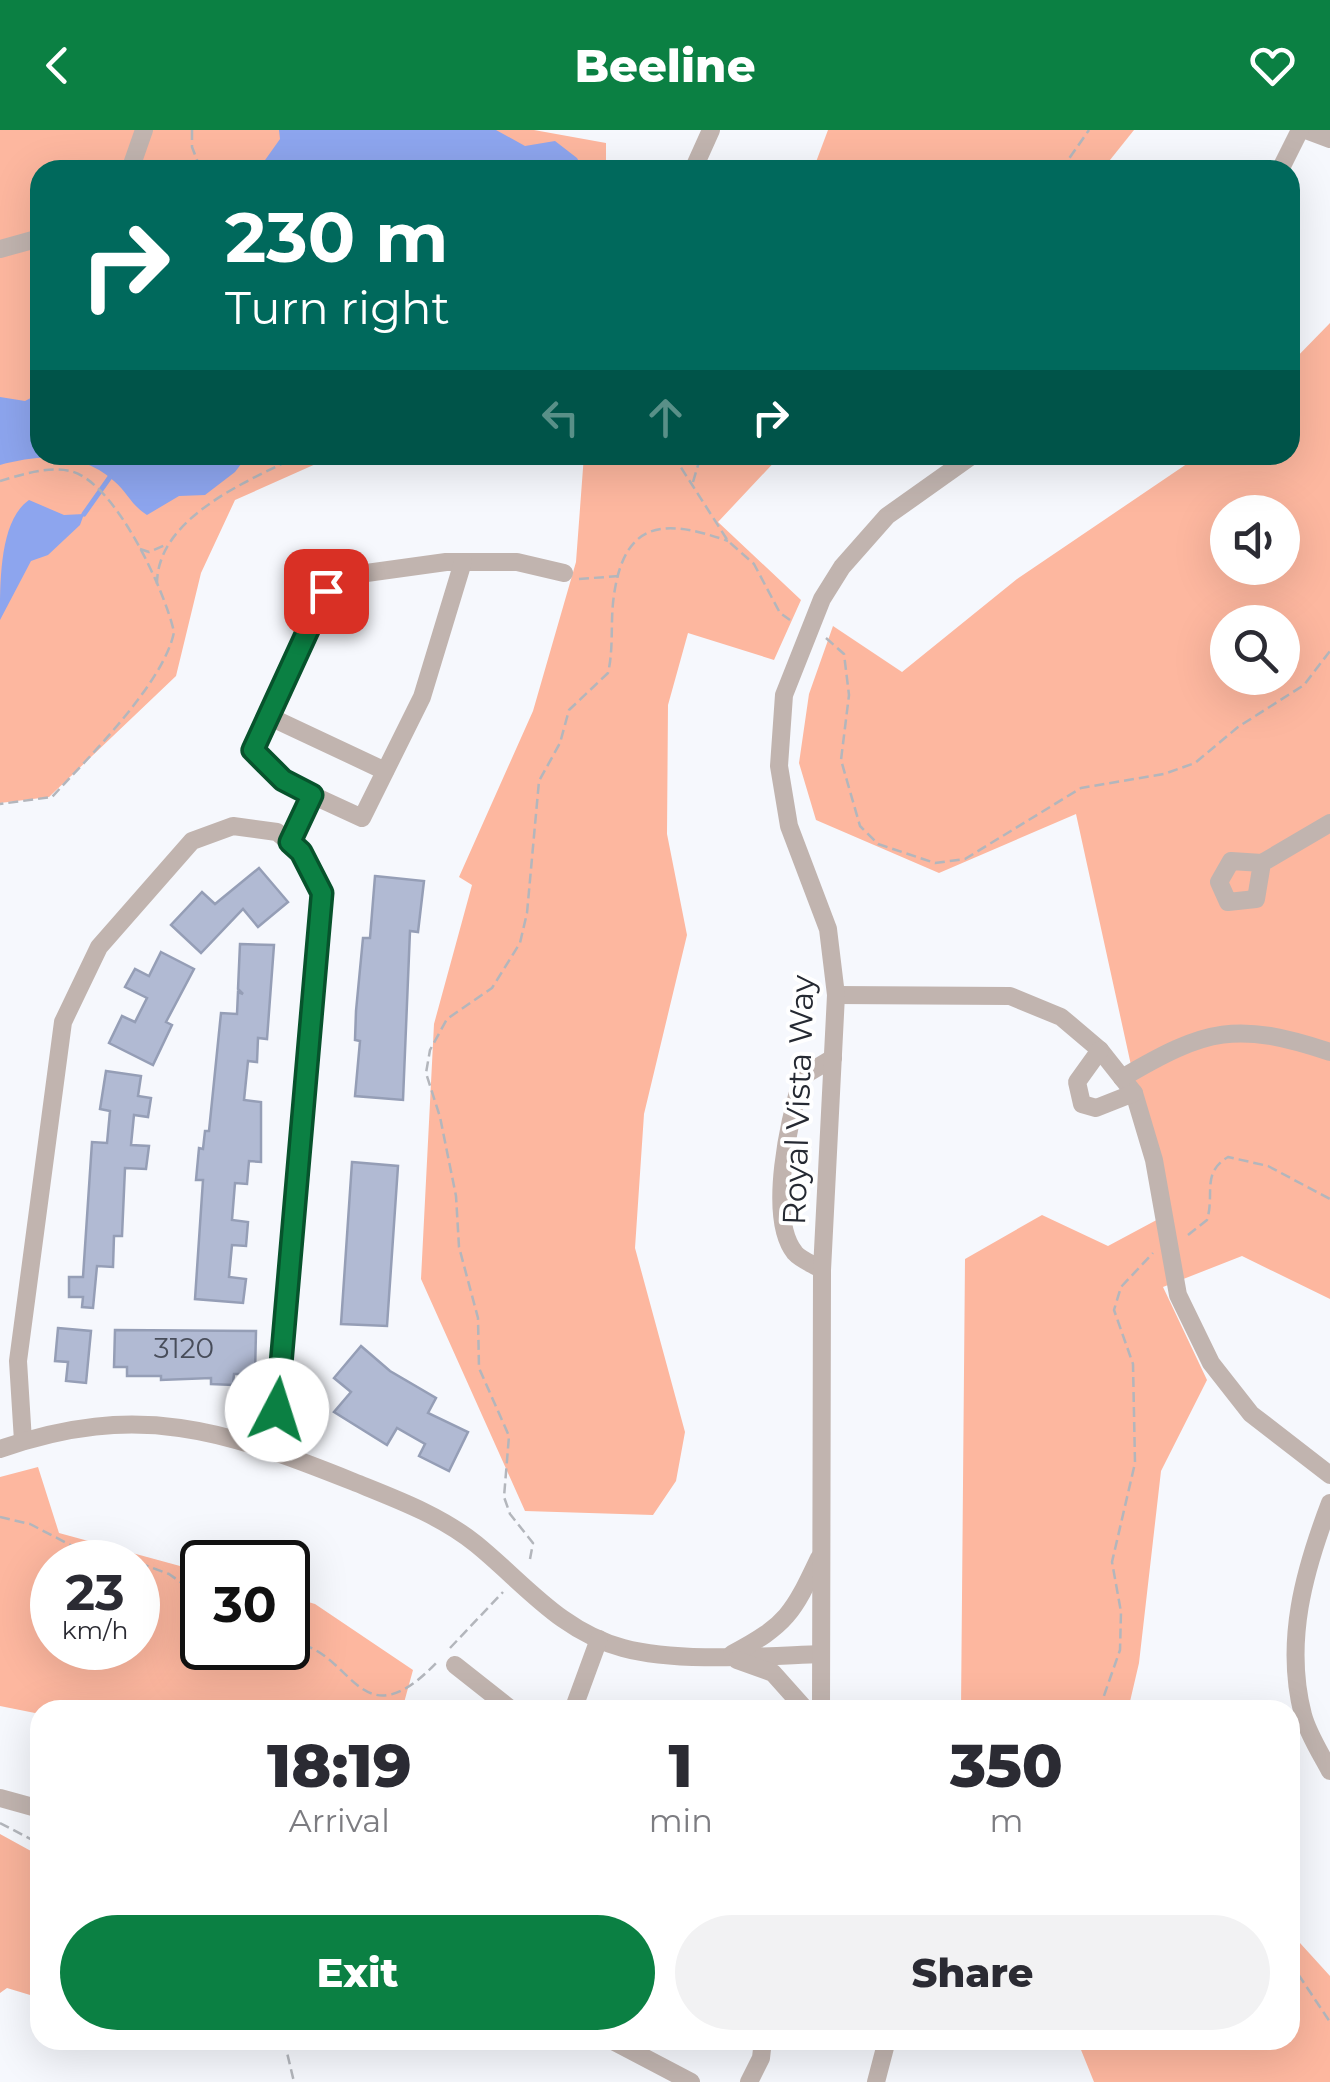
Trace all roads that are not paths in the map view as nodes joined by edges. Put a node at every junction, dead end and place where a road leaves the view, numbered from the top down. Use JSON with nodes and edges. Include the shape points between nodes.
{"nodes":[{"id":1,"x":144,"y":130,"type":"edge"},
{"id":2,"x":711,"y":130,"type":"edge"},
{"id":3,"x":1303,"y":130,"type":"edge"},
{"id":4,"x":1330,"y":139,"type":"edge"},
{"id":5,"x":134,"y":160,"type":"edge"},
{"id":6,"x":698,"y":160,"type":"edge"},
{"id":7,"x":1286,"y":160,"type":"edge"},
{"id":8,"x":30,"y":241,"type":"edge"},
{"id":9,"x":0,"y":250,"type":"edge"},
{"id":10,"x":959,"y":465,"type":"edge"},
{"id":11,"x":463,"y":562,"type":"junction"},
{"id":12,"x":564,"y":573,"type":"road end"},
{"id":13,"x":268,"y":716,"type":"junction"},
{"id":14,"x":385,"y":771,"type":"junction"},
{"id":15,"x":312,"y":795,"type":"junction"},
{"id":16,"x":1330,"y":823,"type":"edge"},
{"id":17,"x":290,"y":842,"type":"junction"},
{"id":18,"x":1262,"y":862,"type":"dead end"},
{"id":19,"x":836,"y":995,"type":"junction"},
{"id":20,"x":1100,"y":1050,"type":"junction"},
{"id":21,"x":1330,"y":1052,"type":"edge"},
{"id":22,"x":833,"y":1058,"type":"junction"},
{"id":23,"x":1128,"y":1086,"type":"junction"},
{"id":24,"x":822,"y":1270,"type":"junction"},
{"id":25,"x":23,"y":1441,"type":"junction"},
{"id":26,"x":0,"y":1448,"type":"edge"},
{"id":27,"x":274,"y":1450,"type":"junction"},
{"id":28,"x":1330,"y":1476,"type":"edge"},
{"id":29,"x":1330,"y":1503,"type":"edge"},
{"id":30,"x":821,"y":1555,"type":"junction"},
{"id":31,"x":599,"y":1639,"type":"junction"},
{"id":32,"x":821,"y":1654,"type":"junction"},
{"id":33,"x":728,"y":1656,"type":"junction"},
{"id":34,"x":455,"y":1665,"type":"dead end"},
{"id":35,"x":499,"y":1700,"type":"edge"},
{"id":36,"x":577,"y":1700,"type":"edge"},
{"id":37,"x":797,"y":1700,"type":"edge"},
{"id":38,"x":821,"y":1700,"type":"edge"},
{"id":39,"x":1297,"y":1700,"type":"edge"},
{"id":40,"x":1300,"y":1724,"type":"edge"},
{"id":41,"x":1330,"y":1772,"type":"edge"},
{"id":42,"x":0,"y":1798,"type":"edge"},
{"id":43,"x":30,"y":1806,"type":"edge"},
{"id":44,"x":630,"y":2050,"type":"edge"},
{"id":45,"x":762,"y":2050,"type":"edge"},
{"id":46,"x":884,"y":2050,"type":"edge"},
{"id":47,"x":691,"y":2082,"type":"edge"},
{"id":48,"x":749,"y":2082,"type":"edge"},
{"id":49,"x":876,"y":2082,"type":"edge"}],
"edges":[{"from":1,"to":5,"type":"street"},
{"from":2,"to":6,"type":"street"},
{"from":3,"to":4,"type":"street"},
{"from":3,"to":7,"type":"street"},
{"from":8,"to":9,"type":"street"},
{"from":10,"to":19,"type":"street","name":"Royal Vista Way","via":[[886,516],[842,567],[784,694],[779,766],[788,826],[828,929]]},
{"from":11,"to":12,"type":"street","via":[[517,562]]},
{"from":11,"to":13,"type":"street","via":[[352,575],[326,591]]},
{"from":11,"to":14,"type":"street","via":[[422,697]]},
{"from":13,"to":14,"type":"street"},
{"from":13,"to":15,"type":"street","via":[[253,750],[283,780]]},
{"from":14,"to":15,"type":"street","via":[[362,818]]},
{"from":15,"to":17,"type":"street"},
{"from":16,"to":18,"type":"street"},
{"from":17,"to":25,"type":"street","via":[[278,832],[233,826],[192,841],[99,947],[62,1022],[18,1361]]},
{"from":17,"to":27,"type":"street","via":[[322,893]]},
{"from":19,"to":20,"type":"street","via":[[1010,996],[1061,1017]]},
{"from":19,"to":22,"type":"street","name":"Royal Vista Way"},
{"from":20,"to":23,"type":"street"},
{"from":20,"to":23,"type":"street","via":[[1077,1082],[1082,1104],[1096,1108]]},
{"from":21,"to":23,"type":"street","via":[[1272,1033],[1216,1032],[1161,1055]]},
{"from":22,"to":24,"type":"street","name":"Royal Vista Way"},
{"from":22,"to":24,"type":"street","via":[[803,1076],[789,1122],[782,1218],[795,1253]]},
{"from":23,"to":28,"type":"street","via":[[1154,1160],[1178,1295],[1211,1363],[1252,1414]]},
{"from":24,"to":30,"type":"street","name":"Royal Vista Way"},
{"from":25,"to":26,"type":"street"},
{"from":25,"to":27,"type":"street","via":[[123,1423],[206,1429]]},
{"from":27,"to":31,"type":"street","via":[[416,1507],[474,1542],[549,1612]]},
{"from":29,"to":39,"type":"street","via":[[1305,1567],[1295,1640]]},
{"from":30,"to":32,"type":"street","name":"Royal Vista Way"},
{"from":30,"to":33,"type":"street","via":[[792,1614]]},
{"from":31,"to":33,"type":"street","via":[[626,1649]]},
{"from":31,"to":36,"type":"street"},
{"from":32,"to":33,"type":"street"},
{"from":32,"to":38,"type":"street","name":"Royal Vista Way"},
{"from":33,"to":37,"type":"street","via":[[774,1673]]},
{"from":34,"to":35,"type":"street"},
{"from":40,"to":41,"type":"street"},
{"from":42,"to":43,"type":"street"},
{"from":44,"to":47,"type":"street"},
{"from":45,"to":48,"type":"street"},
{"from":46,"to":49,"type":"street"}]}
